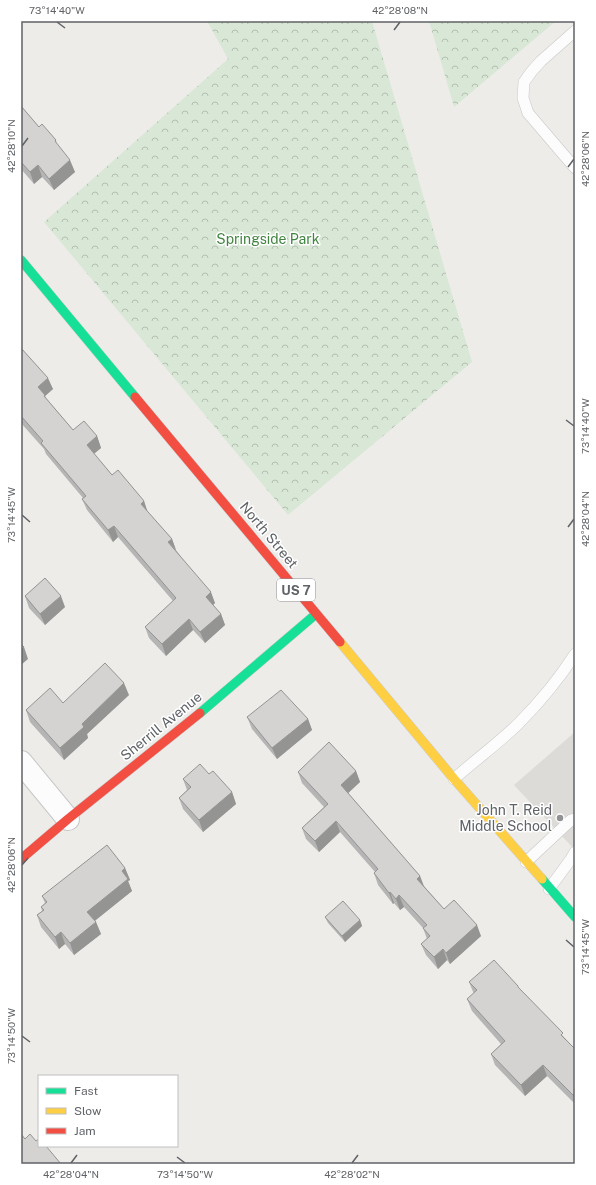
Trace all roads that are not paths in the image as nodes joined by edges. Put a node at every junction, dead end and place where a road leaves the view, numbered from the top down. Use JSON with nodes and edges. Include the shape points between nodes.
{"nodes":[{"id":1,"x":575,"y":31,"type":"edge"},
{"id":2,"x":575,"y":168,"type":"edge"},
{"id":3,"x":21,"y":260,"type":"edge"},
{"id":4,"x":316,"y":614,"type":"junction"},
{"id":5,"x":575,"y":654,"type":"edge"},
{"id":6,"x":21,"y":762,"type":"edge"},
{"id":7,"x":454,"y":779,"type":"junction"},
{"id":8,"x":68,"y":819,"type":"junction"},
{"id":9,"x":575,"y":819,"type":"edge"},
{"id":10,"x":575,"y":852,"type":"edge"},
{"id":11,"x":21,"y":859,"type":"edge"},
{"id":12,"x":526,"y":862,"type":"junction"},
{"id":13,"x":549,"y":889,"type":"junction"},
{"id":14,"x":575,"y":917,"type":"edge"}],
"edges":[{"from":1,"to":2,"type":"lane","via":[[532,70],[524,82],[523,98],[528,113]]},
{"from":3,"to":4,"type":"main road","name":"North Street","number":"US 7"},
{"from":4,"to":7,"type":"main road","name":"North Street","number":"US 7"},
{"from":4,"to":8,"type":"main road","name":"Sherrill Avenue","via":[[189,722]]},
{"from":5,"to":7,"type":"lane","via":[[541,700],[518,724]]},
{"from":6,"to":8,"type":"street"},
{"from":7,"to":12,"type":"main road","name":"North Street","number":"US 7"},
{"from":8,"to":11,"type":"main road","name":"Sherrill Avenue"},
{"from":9,"to":12,"type":"lane"},
{"from":10,"to":13,"type":"lane"},
{"from":12,"to":13,"type":"main road","name":"North Street","number":"US 7"},
{"from":13,"to":14,"type":"main road","name":"North Street","number":"US 7"}]}
